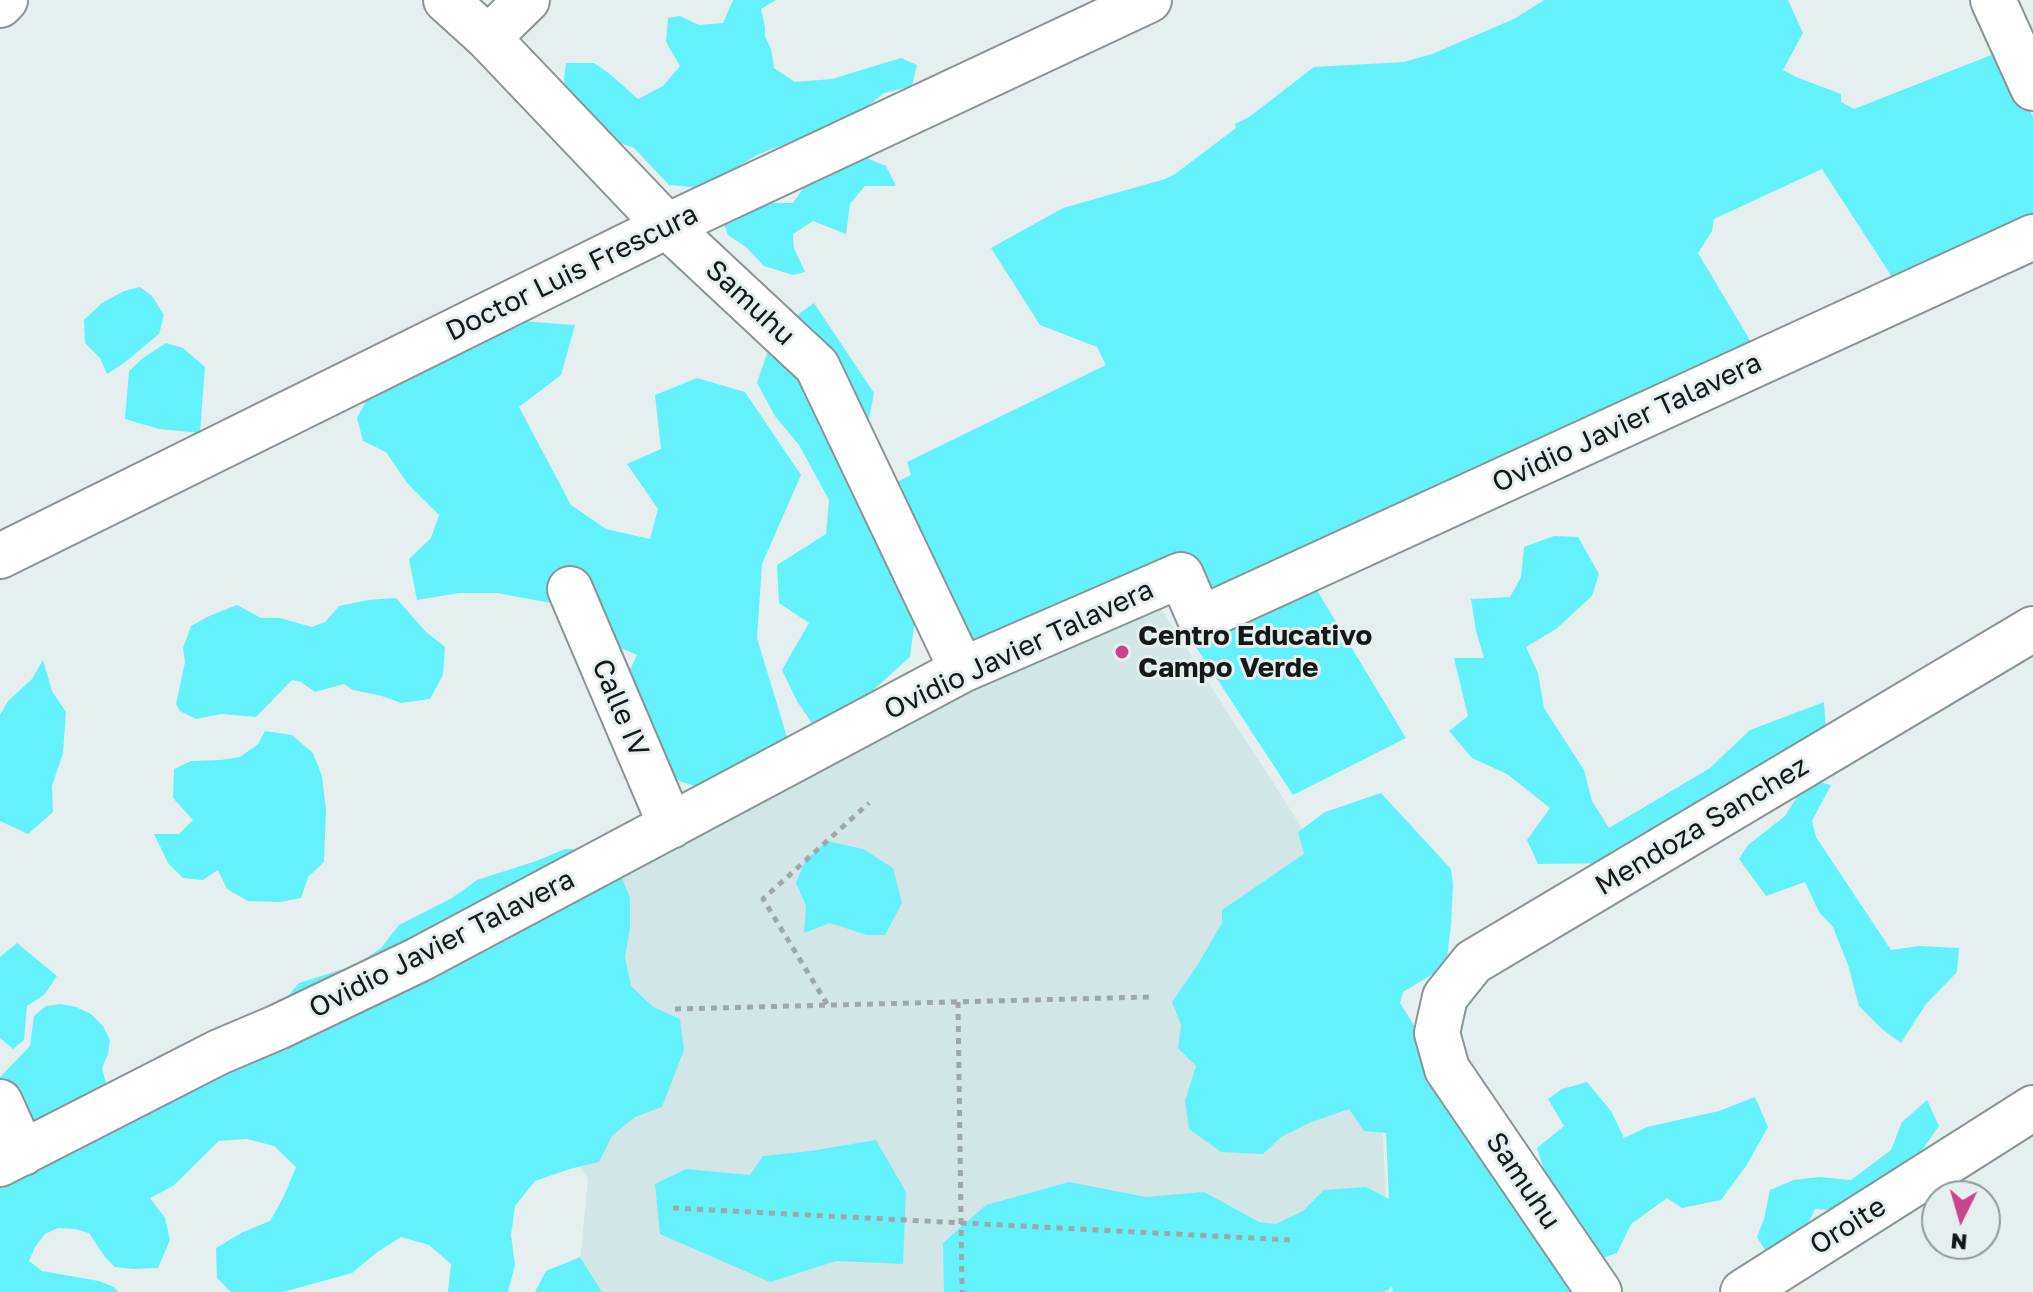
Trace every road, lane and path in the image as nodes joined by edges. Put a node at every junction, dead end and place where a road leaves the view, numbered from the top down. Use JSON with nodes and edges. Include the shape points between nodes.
{"nodes":[{"id":1,"x":5,"y":0,"type":"edge"},
{"id":2,"x":446,"y":0,"type":"edge"},
{"id":3,"x":527,"y":0,"type":"edge"},
{"id":4,"x":1149,"y":0,"type":"edge"},
{"id":5,"x":1993,"y":0,"type":"edge"},
{"id":6,"x":0,"y":5,"type":"edge"},
{"id":7,"x":488,"y":38,"type":"junction"},
{"id":8,"x":2033,"y":88,"type":"edge"},
{"id":9,"x":667,"y":226,"type":"junction"},
{"id":10,"x":2033,"y":237,"type":"edge"},
{"id":11,"x":0,"y":556,"type":"edge"},
{"id":12,"x":570,"y":589,"type":"dead end"},
{"id":13,"x":2033,"y":629,"type":"edge"},
{"id":14,"x":962,"y":670,"type":"junction"},
{"id":15,"x":869,"y":803,"type":"dead end"},
{"id":16,"x":671,"y":826,"type":"junction"},
{"id":17,"x":1149,"y":997,"type":"dead end"},
{"id":18,"x":958,"y":1002,"type":"junction"},
{"id":19,"x":827,"y":1005,"type":"junction"},
{"id":20,"x":675,"y":1009,"type":"dead end"},
{"id":21,"x":1447,"y":1069,"type":"joint"},
{"id":22,"x":0,"y":1102,"type":"edge"},
{"id":23,"x":2033,"y":1108,"type":"edge"},
{"id":24,"x":11,"y":1158,"type":"edge"},
{"id":25,"x":673,"y":1208,"type":"dead end"},
{"id":26,"x":961,"y":1223,"type":"junction"},
{"id":27,"x":1291,"y":1240,"type":"dead end"},
{"id":28,"x":962,"y":1292,"type":"edge"},
{"id":29,"x":1599,"y":1292,"type":"edge"},
{"id":30,"x":1743,"y":1292,"type":"edge"}],
"edges":[{"from":1,"to":6,"type":"street"},
{"from":2,"to":7,"type":"street","name":"Samuhu"},
{"from":3,"to":7,"type":"street"},
{"from":4,"to":9,"type":"street","name":"Doctor Luis Frescura"},
{"from":5,"to":8,"type":"street"},
{"from":7,"to":9,"type":"street","name":"Samuhu"},
{"from":9,"to":11,"type":"street","name":"Doctor Luis Frescura"},
{"from":9,"to":14,"type":"street","name":"Samuhu","via":[[817,366]]},
{"from":10,"to":14,"type":"street","name":"Ovidio Javier Talavera","via":[[1200,619],[1181,575]]},
{"from":12,"to":16,"type":"street","name":"Calle IV"},
{"from":13,"to":21,"type":"street","name":"Mendoza Sanchez","via":[[1473,962],[1445,997],[1437,1033]]},
{"from":14,"to":16,"type":"street","name":"Ovidio Javier Talavera"},
{"from":15,"to":19,"type":"path","via":[[763,899]]},
{"from":16,"to":24,"type":"street","name":"Ovidio Javier Talavera","via":[[418,960],[219,1052]]},
{"from":17,"to":18,"type":"path"},
{"from":18,"to":19,"type":"path"},
{"from":18,"to":26,"type":"path"},
{"from":19,"to":20,"type":"path"},
{"from":21,"to":29,"type":"street","name":"Samuhu"},
{"from":22,"to":24,"type":"street"},
{"from":23,"to":30,"type":"street","name":"Oroite"},
{"from":25,"to":26,"type":"path"},
{"from":26,"to":27,"type":"path"},
{"from":26,"to":28,"type":"path"}]}
